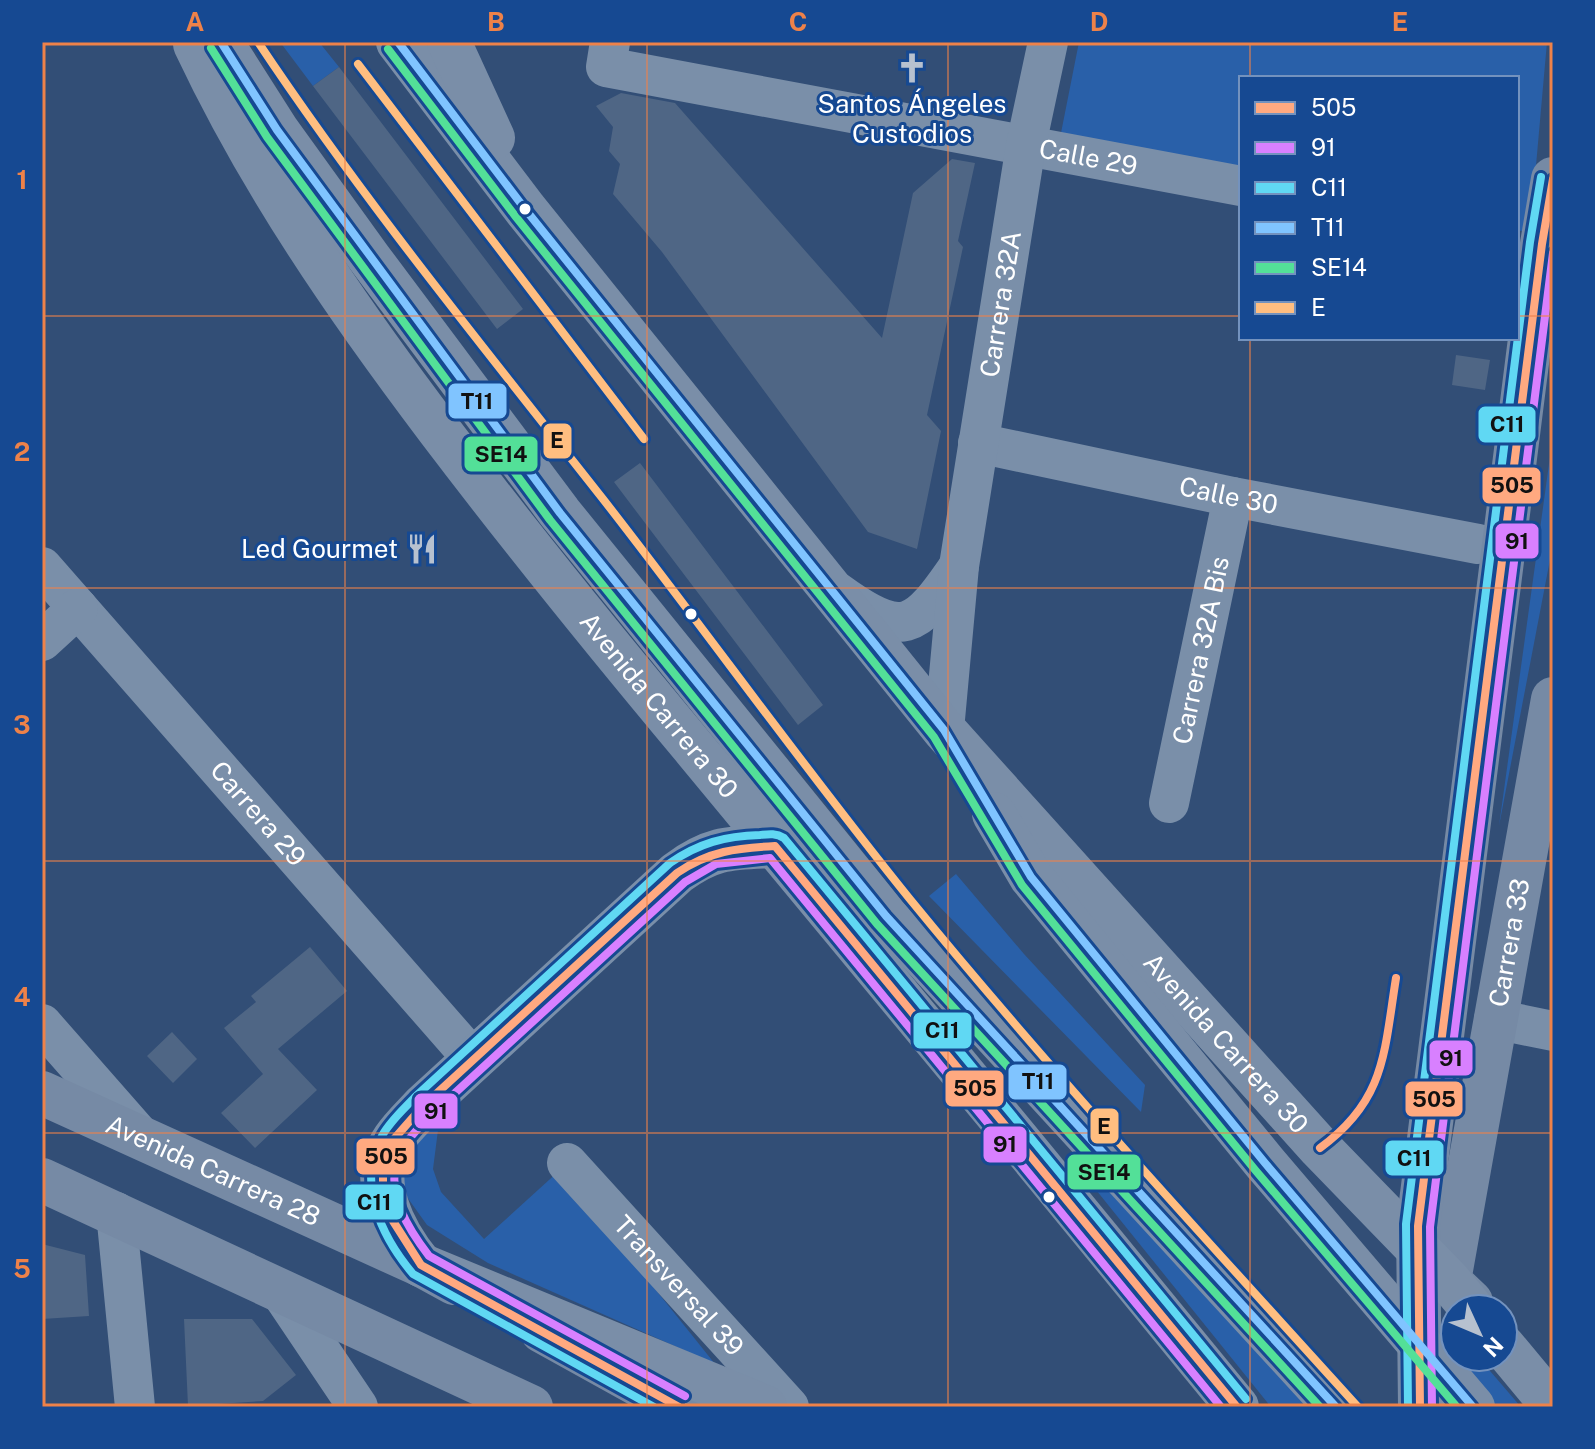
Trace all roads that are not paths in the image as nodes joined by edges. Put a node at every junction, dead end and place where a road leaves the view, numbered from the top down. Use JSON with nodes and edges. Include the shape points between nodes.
{"nodes":[{"id":1,"x":194,"y":42,"type":"edge"},
{"id":2,"x":221,"y":42,"type":"edge"},
{"id":3,"x":398,"y":42,"type":"edge"},
{"id":4,"x":449,"y":42,"type":"edge"},
{"id":5,"x":1048,"y":42,"type":"edge"},
{"id":6,"x":608,"y":55,"type":"edge"},
{"id":7,"x":1026,"y":145,"type":"junction"},
{"id":8,"x":1553,"y":179,"type":"edge"},
{"id":9,"x":1239,"y":186,"type":"edge"},
{"id":10,"x":525,"y":209,"type":"junction"},
{"id":11,"x":1530,"y":242,"type":"edge"},
{"id":12,"x":1519,"y":339,"type":"edge"},
{"id":13,"x":1519,"y":340,"type":"edge"},
{"id":14,"x":978,"y":443,"type":"junction"},
{"id":15,"x":1233,"y":497,"type":"junction"},
{"id":16,"x":1478,"y":544,"type":"dead end"},
{"id":17,"x":959,"y":566,"type":"junction"},
{"id":18,"x":42,"y":567,"type":"edge"},
{"id":19,"x":828,"y":585,"type":"junction"},
{"id":20,"x":78,"y":608,"type":"junction"},
{"id":21,"x":42,"y":641,"type":"edge"},
{"id":22,"x":1552,"y":708,"type":"edge"},
{"id":23,"x":944,"y":730,"type":"junction"},
{"id":24,"x":1169,"y":803,"type":"dead end"},
{"id":25,"x":775,"y":846,"type":"junction"},
{"id":26,"x":886,"y":916,"type":"junction"},
{"id":27,"x":1494,"y":1019,"type":"junction"},
{"id":28,"x":42,"y":1024,"type":"edge"},
{"id":29,"x":1553,"y":1031,"type":"edge"},
{"id":30,"x":474,"y":1060,"type":"junction"},
{"id":31,"x":42,"y":1093,"type":"edge"},
{"id":32,"x":142,"y":1138,"type":"junction"},
{"id":33,"x":567,"y":1163,"type":"dead end"},
{"id":34,"x":42,"y":1180,"type":"edge"},
{"id":35,"x":1058,"y":1187,"type":"junction"},
{"id":36,"x":116,"y":1212,"type":"junction"},
{"id":37,"x":421,"y":1265,"type":"junction"},
{"id":38,"x":280,"y":1291,"type":"junction"},
{"id":39,"x":1459,"y":1293,"type":"edge"},
{"id":40,"x":1467,"y":1293,"type":"edge"},
{"id":41,"x":1519,"y":1348,"type":"edge"},
{"id":42,"x":1519,"y":1365,"type":"edge"},
{"id":43,"x":1553,"y":1381,"type":"edge"},
{"id":44,"x":1553,"y":1406,"type":"edge"},
{"id":45,"x":135,"y":1407,"type":"edge"},
{"id":46,"x":358,"y":1407,"type":"edge"},
{"id":47,"x":531,"y":1407,"type":"edge"},
{"id":48,"x":679,"y":1407,"type":"edge"},
{"id":49,"x":765,"y":1407,"type":"edge"},
{"id":50,"x":789,"y":1407,"type":"edge"},
{"id":51,"x":1237,"y":1407,"type":"edge"},
{"id":52,"x":1336,"y":1407,"type":"edge"},
{"id":53,"x":1420,"y":1407,"type":"edge"},
{"id":54,"x":1473,"y":1407,"type":"edge"}],
"edges":[{"from":1,"to":25,"type":"highway","name":"Avenida Carrera 30","via":[[262,174],[390,365],[581,612]]},
{"from":2,"to":26,"type":"highway","name":"Avenida Carrera 30","via":[[277,130],[560,513]]},
{"from":3,"to":10,"type":"highway","name":"Avenida Carrera 30"},
{"from":4,"to":10,"type":"highway"},
{"from":5,"to":7,"type":"street","name":"Carrera 32A"},
{"from":6,"to":7,"type":"street","name":"Calle 29"},
{"from":7,"to":9,"type":"street","name":"Calle 29"},
{"from":7,"to":14,"type":"street","name":"Carrera 32A"},
{"from":8,"to":11,"type":"main road","name":"Carrera 33"},
{"from":10,"to":19,"type":"highway","name":"Avenida Carrera 30"},
{"from":11,"to":12,"type":"main road","name":"Carrera 33"},
{"from":13,"to":53,"type":"main road","name":"Carrera 33","via":[[1418,1226]]},
{"from":14,"to":15,"type":"street","name":"Calle 30"},
{"from":14,"to":17,"type":"street","name":"Carrera 32A"},
{"from":15,"to":16,"type":"street","name":"Calle 30"},
{"from":15,"to":24,"type":"street","name":"Carrera 32A Bis"},
{"from":17,"to":19,"type":"street","name":"Carrera 32A","via":[[935,602],[911,620],[898,622],[867,614]]},
{"from":17,"to":23,"type":"street","name":"Carrera 32A"},
{"from":18,"to":20,"type":"street","name":"Carrera 29"},
{"from":19,"to":23,"type":"highway","name":"Avenida Carrera 30"},
{"from":20,"to":21,"type":"street"},
{"from":20,"to":30,"type":"street","name":"Carrera 29"},
{"from":22,"to":27,"type":"main road","name":"Carrera 33"},
{"from":23,"to":39,"type":"highway","name":"Avenida Carrera 30","via":[[1320,1148]]},
{"from":23,"to":54,"type":"highway","name":"Avenida Carrera 30","via":[[1031,877]]},
{"from":25,"to":30,"type":"street","via":[[725,849],[697,858]]},
{"from":25,"to":35,"type":"highway","name":"Avenida Carrera 30"},
{"from":26,"to":35,"type":"highway"},
{"from":26,"to":52,"type":"highway","name":"Avenida Carrera 30"},
{"from":27,"to":29,"type":"street"},
{"from":27,"to":40,"type":"main road","name":"Carrera 33"},
{"from":28,"to":32,"type":"street"},
{"from":30,"to":37,"type":"street","via":[[423,1106],[386,1154],[385,1200],[404,1244]]},
{"from":31,"to":32,"type":"main road","name":"Avenida Carrera 28"},
{"from":32,"to":37,"type":"main road","name":"Avenida Carrera 28"},
{"from":33,"to":50,"type":"street","name":"Transversal 39"},
{"from":34,"to":36,"type":"main road"},
{"from":35,"to":51,"type":"highway","name":"Avenida Carrera 30"},
{"from":36,"to":38,"type":"main road"},
{"from":36,"to":45,"type":"street"},
{"from":37,"to":48,"type":"main road","name":"Avenida Carrera 28"},
{"from":37,"to":49,"type":"highway"},
{"from":38,"to":46,"type":"street"},
{"from":38,"to":47,"type":"main road"},
{"from":41,"to":43,"type":"main road"},
{"from":42,"to":44,"type":"highway"}]}
